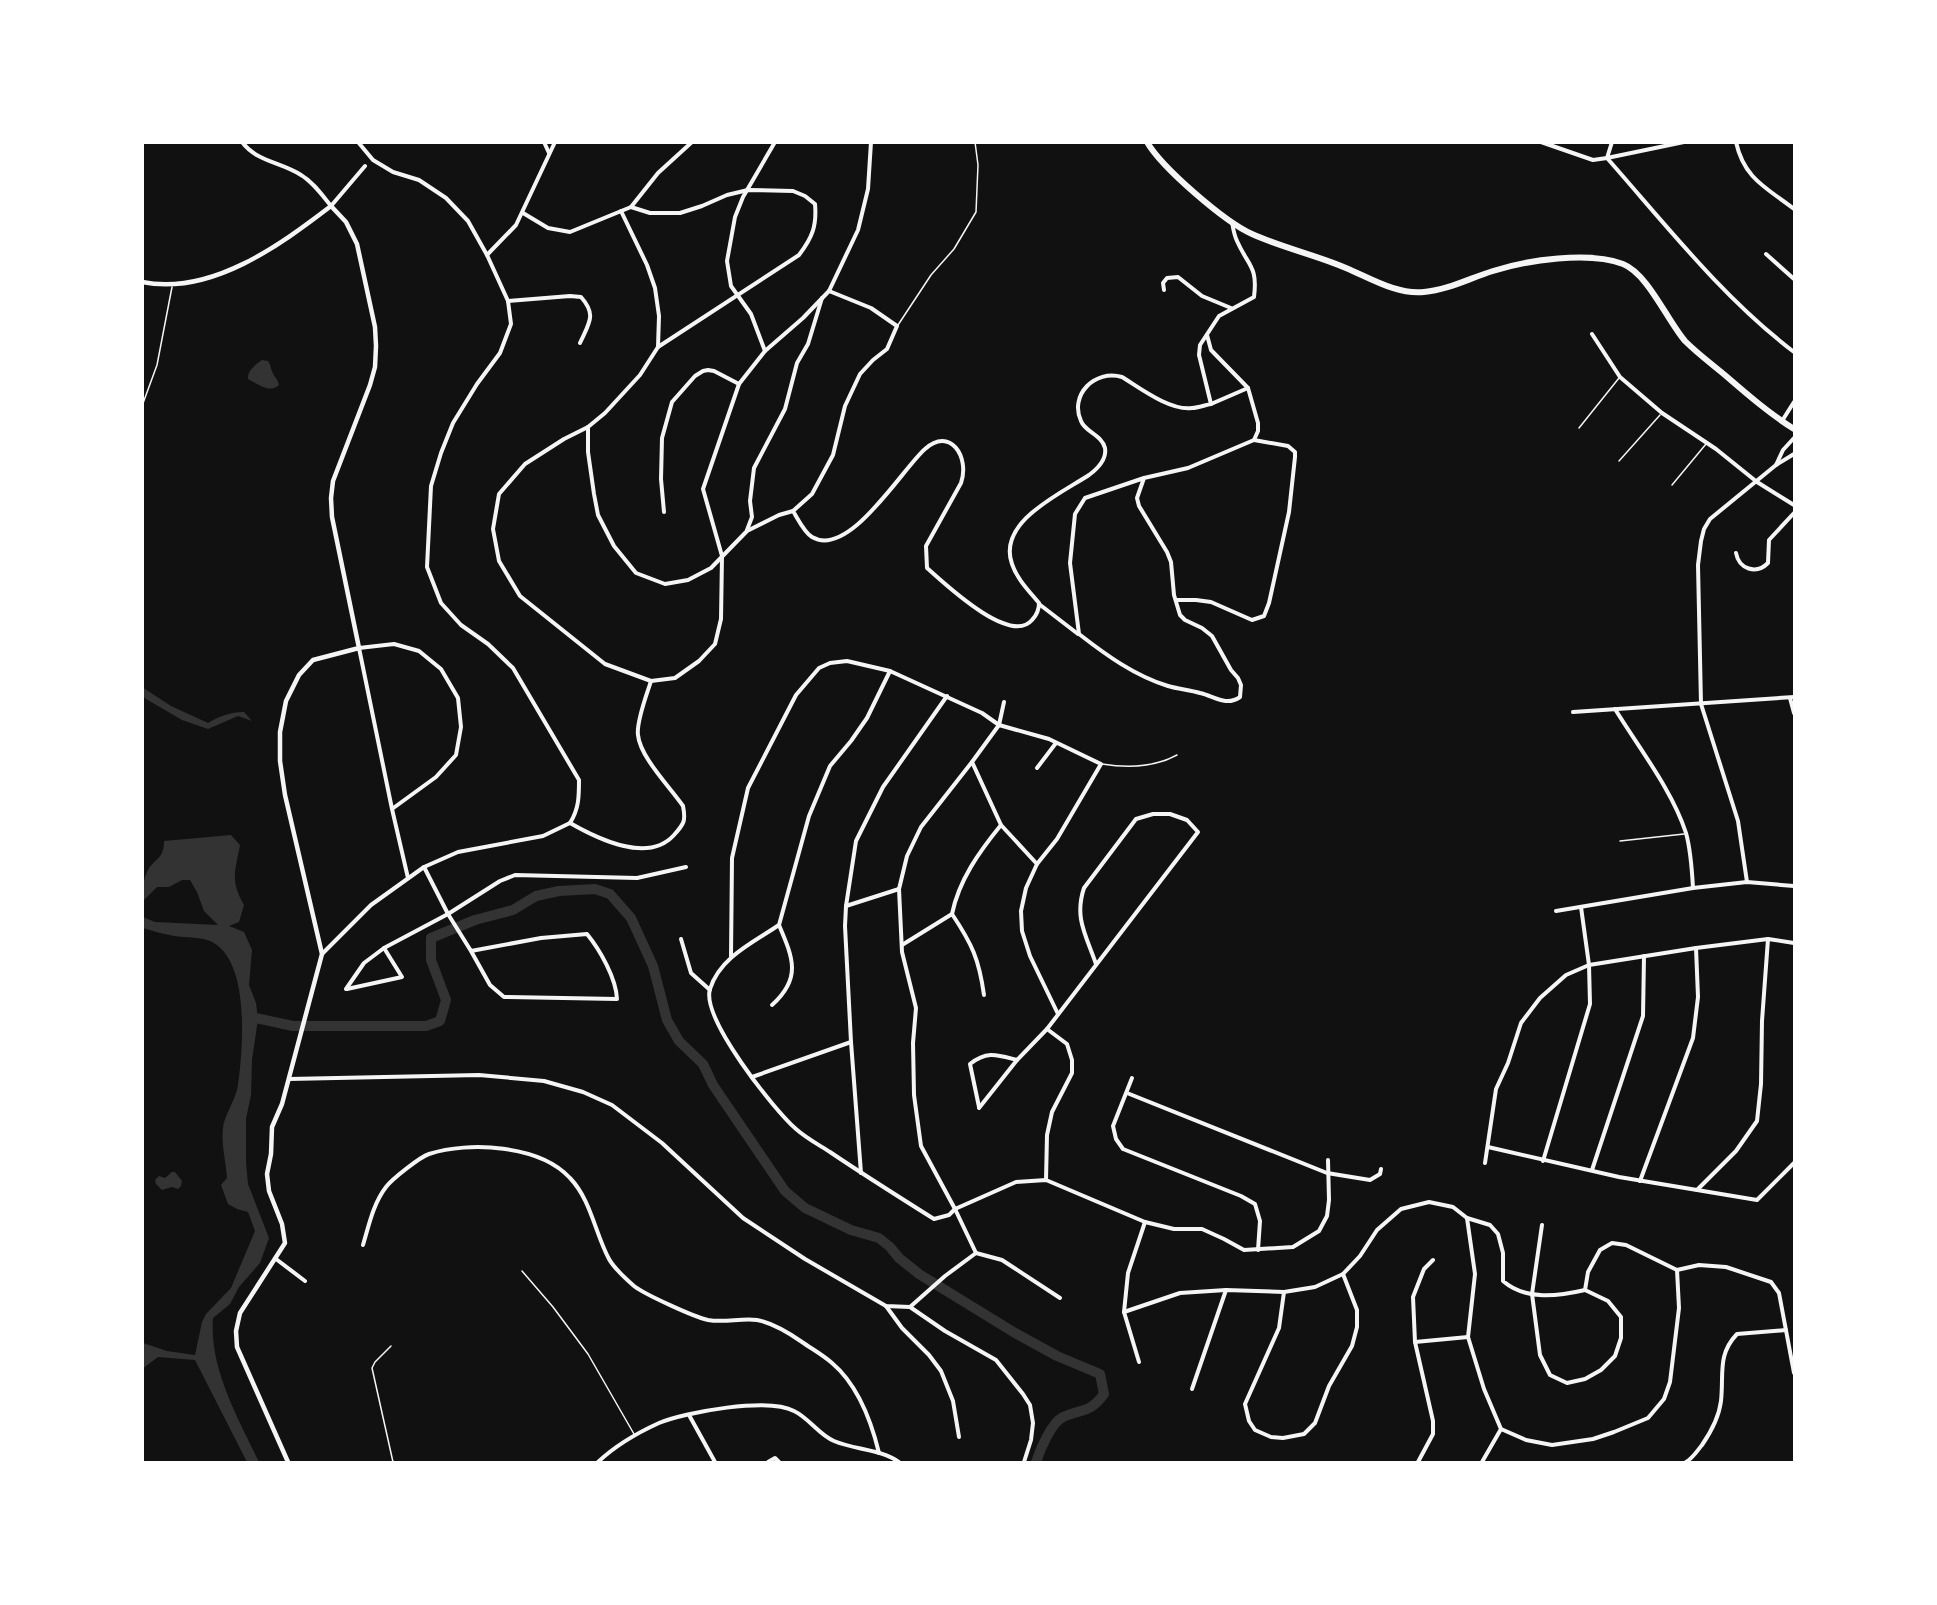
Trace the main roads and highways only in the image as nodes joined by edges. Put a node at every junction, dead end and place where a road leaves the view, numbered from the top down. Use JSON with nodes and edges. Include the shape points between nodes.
{"nodes":[{"id":1,"x":1147,"y":142,"type":"edge"},
{"id":2,"x":1794,"y":429,"type":"edge"}],
"edges":[{"from":1,"to":2,"type":"main road","via":[[1196,193],[1251,234],[1413,292],[1442,289],[1495,270],[1552,260],[1590,259],[1622,264],[1643,280],[1687,343]]}]}
